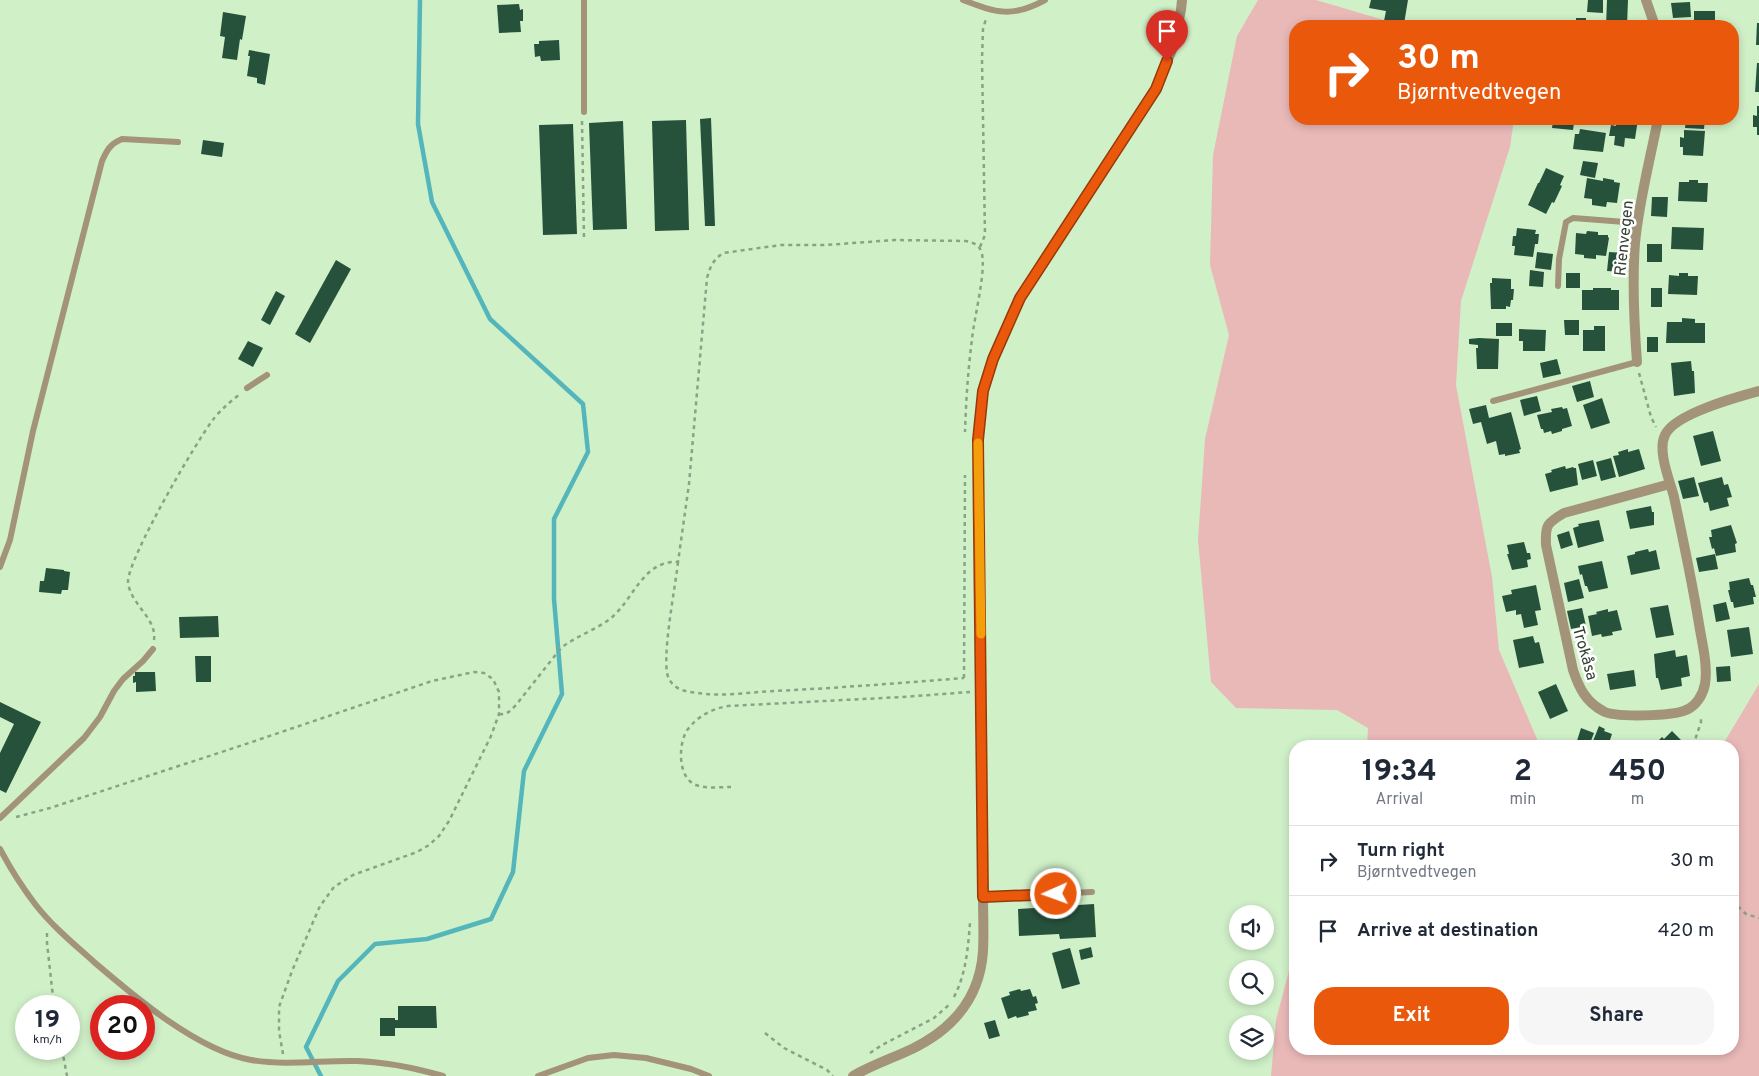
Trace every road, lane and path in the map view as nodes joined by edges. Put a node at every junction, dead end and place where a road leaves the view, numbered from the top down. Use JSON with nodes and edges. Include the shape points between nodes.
{"nodes":[{"id":1,"x":584,"y":0,"type":"edge"},
{"id":2,"x":964,"y":0,"type":"edge"},
{"id":3,"x":1045,"y":0,"type":"edge"},
{"id":4,"x":1182,"y":0,"type":"edge"},
{"id":5,"x":1646,"y":0,"type":"edge"},
{"id":6,"x":988,"y":9,"type":"junction"},
{"id":7,"x":1653,"y":20,"type":"edge"},
{"id":8,"x":584,"y":112,"type":"joint"},
{"id":9,"x":1657,"y":125,"type":"edge"},
{"id":10,"x":178,"y":142,"type":"dead end"},
{"id":11,"x":1638,"y":223,"type":"junction"},
{"id":12,"x":584,"y":240,"type":"dead end"},
{"id":13,"x":980,"y":247,"type":"junction"},
{"id":14,"x":1558,"y":286,"type":"dead end"},
{"id":15,"x":1637,"y":362,"type":"junction"},
{"id":16,"x":267,"y":375,"type":"dead end"},
{"id":17,"x":247,"y":388,"type":"joint"},
{"id":18,"x":1759,"y":390,"type":"edge"},
{"id":19,"x":1493,"y":401,"type":"dead end"},
{"id":20,"x":1664,"y":435,"type":"junction"},
{"id":21,"x":965,"y":437,"type":"dead end"},
{"id":22,"x":965,"y":474,"type":"dead end"},
{"id":23,"x":1670,"y":484,"type":"junction"},
{"id":24,"x":678,"y":562,"type":"junction"},
{"id":25,"x":0,"y":567,"type":"edge"},
{"id":26,"x":153,"y":649,"type":"joint"},
{"id":27,"x":982,"y":691,"type":"junction"},
{"id":28,"x":1700,"y":699,"type":"junction"},
{"id":29,"x":499,"y":714,"type":"junction"},
{"id":30,"x":1696,"y":740,"type":"edge"},
{"id":31,"x":731,"y":787,"type":"dead end"},
{"id":32,"x":1,"y":817,"type":"edge"},
{"id":33,"x":0,"y":850,"type":"edge"},
{"id":34,"x":1092,"y":892,"type":"dead end"},
{"id":35,"x":983,"y":897,"type":"junction"},
{"id":36,"x":1739,"y":908,"type":"edge"},
{"id":37,"x":48,"y":918,"type":"junction"},
{"id":38,"x":1759,"y":918,"type":"edge"},
{"id":39,"x":970,"y":920,"type":"dead end"},
{"id":40,"x":53,"y":995,"type":"edge"},
{"id":41,"x":765,"y":1033,"type":"dead end"},
{"id":42,"x":867,"y":1055,"type":"dead end"},
{"id":43,"x":64,"y":1060,"type":"edge"},
{"id":44,"x":284,"y":1063,"type":"junction"},
{"id":45,"x":67,"y":1076,"type":"edge"},
{"id":46,"x":443,"y":1076,"type":"edge"},
{"id":47,"x":538,"y":1076,"type":"edge"},
{"id":48,"x":709,"y":1076,"type":"edge"},
{"id":49,"x":833,"y":1076,"type":"edge"},
{"id":50,"x":853,"y":1076,"type":"edge"}],
"edges":[{"from":1,"to":8,"type":"lane"},
{"from":2,"to":6,"type":"lane"},
{"from":3,"to":6,"type":"lane","via":[[1019,11]]},
{"from":4,"to":27,"type":"street","via":[[1173,47],[1156,89],[1020,298],[993,359],[983,391],[978,440]]},
{"from":5,"to":7,"type":"street"},
{"from":6,"to":13,"type":"path","via":[[983,29],[982,60],[985,235]]},
{"from":8,"to":12,"type":"path"},
{"from":9,"to":11,"type":"street","name":"Rienvegen"},
{"from":10,"to":25,"type":"lane","via":[[122,139],[108,148],[102,161],[33,431],[10,540]]},
{"from":11,"to":14,"type":"lane","via":[[1573,218],[1566,222]]},
{"from":11,"to":15,"type":"street","name":"Rienvegen","via":[[1633,283]]},
{"from":13,"to":21,"type":"path","via":[[982,268],[972,339]]},
{"from":13,"to":24,"type":"path","via":[[966,241],[943,240],[781,245],[723,253],[716,258],[707,278],[689,484]]},
{"from":15,"to":19,"type":"lane"},
{"from":15,"to":20,"type":"path","via":[[1651,417]]},
{"from":16,"to":17,"type":"lane"},
{"from":17,"to":26,"type":"path","via":[[215,418],[199,440],[142,541],[130,570],[128,581],[132,597],[155,635]]},
{"from":18,"to":20,"type":"street","via":[[1688,416],[1672,425]]},
{"from":20,"to":23,"type":"street","via":[[1663,455]]},
{"from":22,"to":24,"type":"path","via":[[964,678],[724,693],[700,694],[680,690],[666,672],[666,648]]},
{"from":23,"to":28,"type":"street","via":[[1706,672]]},
{"from":23,"to":28,"type":"street","name":"Trokåsa","via":[[1564,512],[1549,521],[1545,531],[1546,545],[1573,670],[1580,689],[1591,703],[1605,713],[1627,716],[1686,710]]},
{"from":24,"to":29,"type":"path","via":[[663,563],[646,574],[611,618],[570,640],[516,705],[508,713]]},
{"from":26,"to":32,"type":"lane","via":[[123,678],[84,738]]},
{"from":27,"to":31,"type":"path","via":[[728,706],[711,710],[700,716],[688,730],[683,742],[682,767],[695,785]]},
{"from":27,"to":35,"type":"street"},
{"from":28,"to":30,"type":"path","via":[[1701,722]]},
{"from":29,"to":32,"type":"path","via":[[499,692],[493,679],[484,673],[463,673],[58,805],[10,818]]},
{"from":29,"to":44,"type":"path","via":[[492,736],[439,836],[416,852],[353,875],[334,887],[320,906],[279,1007]]},
{"from":33,"to":37,"type":"lane","via":[[35,904]]},
{"from":34,"to":35,"type":"lane"},
{"from":35,"to":50,"type":"street","via":[[980,971],[973,993],[962,1010],[935,1036]]},
{"from":36,"to":38,"type":"path","via":[[1746,914]]},
{"from":37,"to":40,"type":"path","via":[[47,943]]},
{"from":37,"to":44,"type":"lane","via":[[120,984],[189,1034],[240,1058]]},
{"from":39,"to":42,"type":"path","via":[[968,951],[960,986],[952,1002],[934,1018]]},
{"from":41,"to":49,"type":"path","via":[[784,1048]]},
{"from":43,"to":45,"type":"path"},
{"from":44,"to":46,"type":"lane","via":[[386,1063]]},
{"from":47,"to":48,"type":"lane","via":[[588,1058],[614,1055],[646,1058]]}]}
